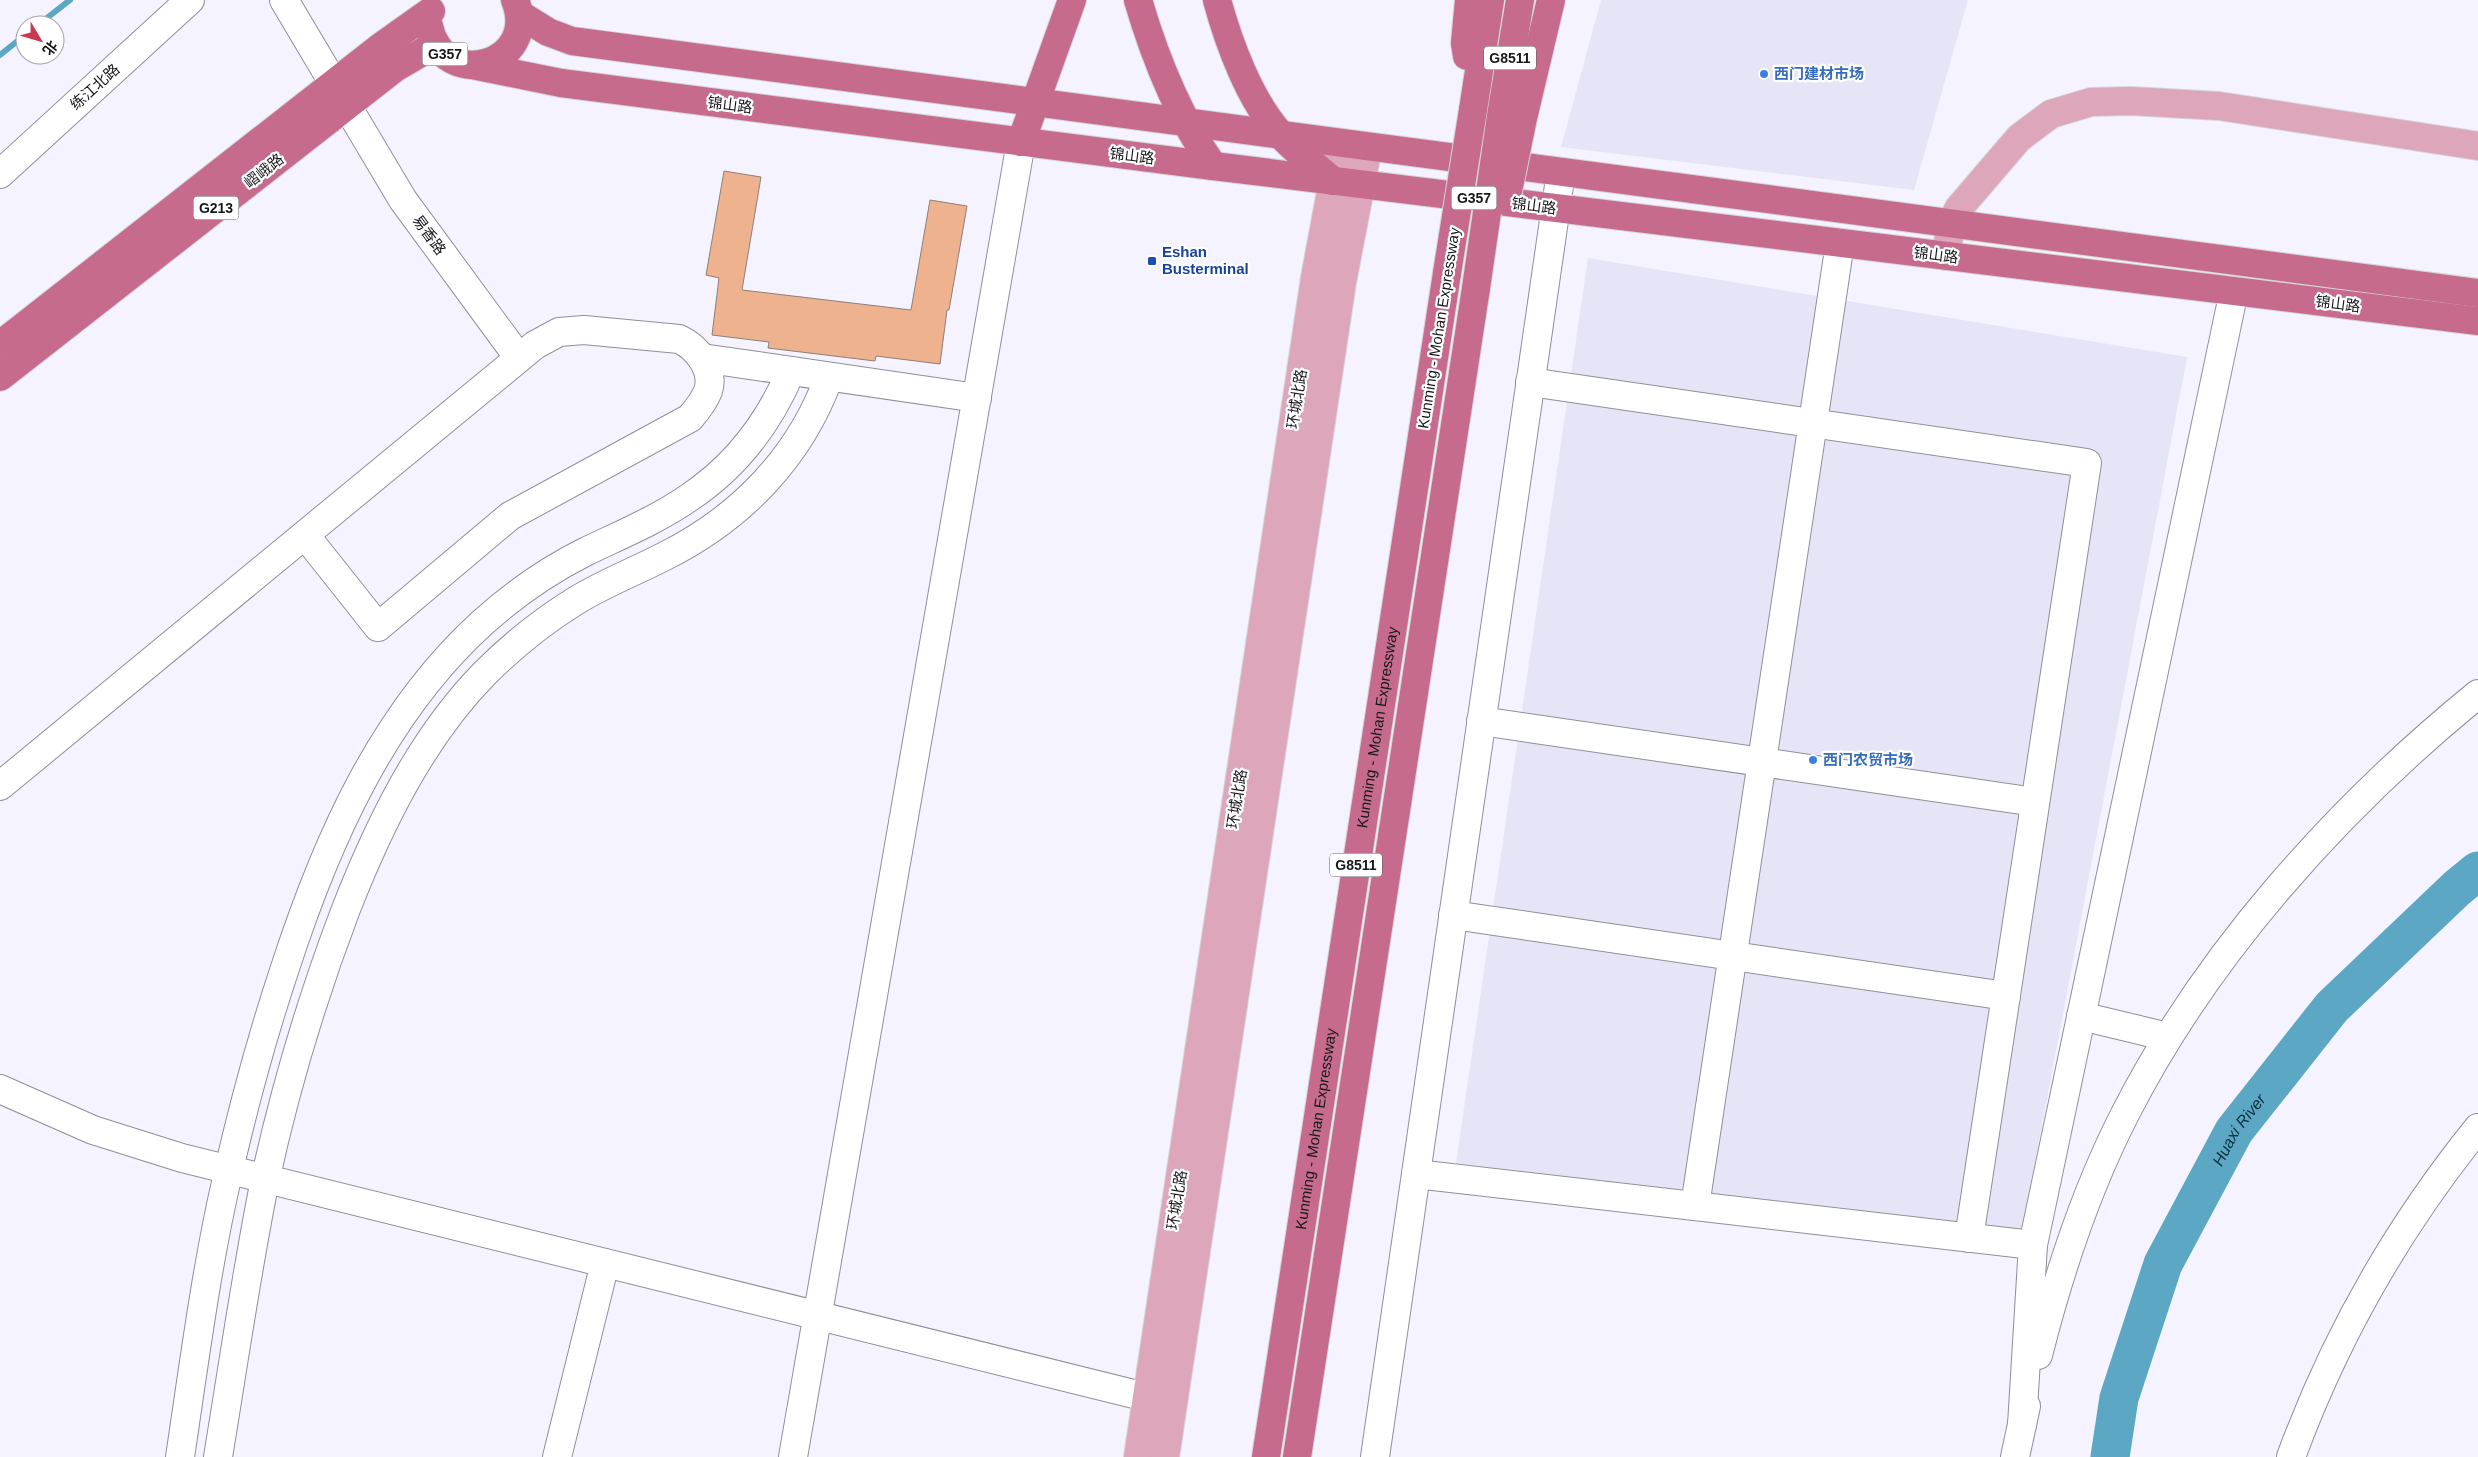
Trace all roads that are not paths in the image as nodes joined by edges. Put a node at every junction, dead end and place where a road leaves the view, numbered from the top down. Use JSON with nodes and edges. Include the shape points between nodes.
{"nodes":[{"id":1,"x":190,"y":0,"type":"edge"},
{"id":2,"x":284,"y":0,"type":"edge"},
{"id":3,"x":1072,"y":0,"type":"edge"},
{"id":4,"x":1138,"y":0,"type":"edge"},
{"id":5,"x":1217,"y":0,"type":"edge"},
{"id":6,"x":1469,"y":0,"type":"edge"},
{"id":7,"x":1490,"y":0,"type":"edge"},
{"id":8,"x":1520,"y":0,"type":"edge"},
{"id":9,"x":1551,"y":0,"type":"edge"},
{"id":10,"x":433,"y":5,"type":"edge"},
{"id":11,"x":517,"y":7,"type":"edge"},
{"id":12,"x":436,"y":44,"type":"junction"},
{"id":13,"x":472,"y":65,"type":"junction"},
{"id":14,"x":340,"y":95,"type":"junction"},
{"id":15,"x":1035,"y":102,"type":"junction"},
{"id":16,"x":1473,"y":110,"type":"junction"},
{"id":17,"x":1512,"y":117,"type":"junction"},
{"id":18,"x":1186,"y":122,"type":"junction"},
{"id":19,"x":1280,"y":135,"type":"junction"},
{"id":20,"x":1021,"y":142,"type":"junction"},
{"id":21,"x":1340,"y":143,"type":"junction"},
{"id":22,"x":2478,"y":146,"type":"edge"},
{"id":23,"x":1368,"y":147,"type":"junction"},
{"id":24,"x":1213,"y":166,"type":"junction"},
{"id":25,"x":1561,"y":172,"type":"junction"},
{"id":26,"x":0,"y":174,"type":"edge"},
{"id":27,"x":1333,"y":181,"type":"junction"},
{"id":28,"x":1361,"y":184,"type":"junction"},
{"id":29,"x":1556,"y":208,"type":"junction"},
{"id":30,"x":1951,"y":224,"type":"junction"},
{"id":31,"x":1840,"y":243,"type":"junction"},
{"id":32,"x":1946,"y":256,"type":"junction"},
{"id":33,"x":2234,"y":291,"type":"junction"},
{"id":34,"x":2478,"y":293,"type":"edge"},
{"id":35,"x":2478,"y":321,"type":"edge"},
{"id":36,"x":0,"y":345,"type":"edge"},
{"id":37,"x":527,"y":352,"type":"junction"},
{"id":38,"x":702,"y":358,"type":"junction"},
{"id":39,"x":791,"y":371,"type":"junction"},
{"id":40,"x":0,"y":377,"type":"edge"},
{"id":41,"x":829,"y":377,"type":"junction"},
{"id":42,"x":1530,"y":382,"type":"junction"},
{"id":43,"x":977,"y":398,"type":"junction"},
{"id":44,"x":1813,"y":423,"type":"junction"},
{"id":45,"x":305,"y":536,"type":"junction"},
{"id":46,"x":2478,"y":694,"type":"edge"},
{"id":47,"x":1481,"y":721,"type":"junction"},
{"id":48,"x":1762,"y":762,"type":"junction"},
{"id":49,"x":0,"y":786,"type":"edge"},
{"id":50,"x":2035,"y":802,"type":"junction"},
{"id":51,"x":1453,"y":916,"type":"junction"},
{"id":52,"x":1733,"y":956,"type":"junction"},
{"id":53,"x":2006,"y":996,"type":"junction"},
{"id":54,"x":2081,"y":1016,"type":"junction"},
{"id":55,"x":2168,"y":1037,"type":"junction"},
{"id":56,"x":0,"y":1089,"type":"edge"},
{"id":57,"x":2478,"y":1128,"type":"edge"},
{"id":58,"x":228,"y":1170,"type":"junction"},
{"id":59,"x":1416,"y":1174,"type":"junction"},
{"id":60,"x":266,"y":1179,"type":"junction"},
{"id":61,"x":1695,"y":1206,"type":"junction"},
{"id":62,"x":1970,"y":1238,"type":"junction"},
{"id":63,"x":2033,"y":1245,"type":"junction"},
{"id":64,"x":605,"y":1263,"type":"junction"},
{"id":65,"x":819,"y":1316,"type":"junction"},
{"id":66,"x":1147,"y":1398,"type":"junction"},
{"id":67,"x":1174,"y":1404,"type":"junction"},
{"id":68,"x":2022,"y":1425,"type":"junction"},
{"id":69,"x":180,"y":1457,"type":"edge"},
{"id":70,"x":218,"y":1457,"type":"edge"},
{"id":71,"x":557,"y":1457,"type":"edge"},
{"id":72,"x":793,"y":1457,"type":"edge"},
{"id":73,"x":1138,"y":1457,"type":"edge"},
{"id":74,"x":1166,"y":1457,"type":"edge"},
{"id":75,"x":1266,"y":1457,"type":"edge"},
{"id":76,"x":1297,"y":1457,"type":"edge"},
{"id":77,"x":1374,"y":1457,"type":"edge"},
{"id":78,"x":2015,"y":1457,"type":"edge"},
{"id":79,"x":2292,"y":1457,"type":"edge"}],
"edges":[{"from":1,"to":26,"type":"street","name":"练江北路"},
{"from":2,"to":14,"type":"street","name":"易香路"},
{"from":3,"to":15,"type":"highway"},
{"from":4,"to":18,"type":"highway","via":[[1156,55]]},
{"from":5,"to":19,"type":"highway","via":[[1245,77]]},
{"from":6,"to":16,"type":"highway","via":[[1465,43]]},
{"from":7,"to":16,"type":"highway","name":"Kunming - Mohan Expressway","number":"G8511"},
{"from":8,"to":17,"type":"highway","name":"Kunming - Mohan Expressway","number":"G8511"},
{"from":9,"to":17,"type":"highway"},
{"from":10,"to":12,"type":"highway","number":"G357","via":[[429,23]]},
{"from":10,"to":14,"type":"highway","name":"嶍峨路","number":"G213"},
{"from":11,"to":13,"type":"highway","number":"G357","via":[[518,30],[507,51],[487,63]]},
{"from":11,"to":15,"type":"highway","name":"锦山路","number":"G357","via":[[548,32],[572,41]]},
{"from":12,"to":13,"type":"highway","number":"G357","via":[[454,60]]},
{"from":12,"to":14,"type":"highway","name":"嶍峨路","number":"G213"},
{"from":13,"to":20,"type":"highway","name":"锦山路","number":"G357","via":[[561,83]]},
{"from":14,"to":36,"type":"highway","name":"嶍峨路","number":"G213"},
{"from":14,"to":37,"type":"street","name":"易香路","via":[[403,200]]},
{"from":14,"to":40,"type":"highway","name":"嶍峨路","number":"G213"},
{"from":15,"to":18,"type":"highway","name":"锦山路","number":"G357"},
{"from":15,"to":20,"type":"highway"},
{"from":16,"to":75,"type":"highway","name":"Kunming - Mohan Expressway","number":"G8511","bridge":true},
{"from":17,"to":76,"type":"highway","name":"Kunming - Mohan Expressway","number":"G8511","bridge":true,"via":[[1451,441]]},
{"from":18,"to":19,"type":"highway","name":"锦山路","number":"G357"},
{"from":18,"to":24,"type":"highway"},
{"from":19,"to":21,"type":"highway","name":"锦山路","number":"G357"},
{"from":19,"to":27,"type":"highway"},
{"from":20,"to":24,"type":"highway","name":"锦山路","number":"G357"},
{"from":20,"to":43,"type":"street"},
{"from":21,"to":23,"type":"highway","name":"锦山路","number":"G357"},
{"from":21,"to":27,"type":"main road","name":"环城北路"},
{"from":22,"to":30,"type":"main road","via":[[2219,106],[2091,102],[2050,114],[2019,138],[1959,208]]},
{"from":23,"to":25,"type":"highway","name":"锦山路","number":"G357"},
{"from":23,"to":28,"type":"main road","name":"环城北路"},
{"from":24,"to":27,"type":"highway","name":"锦山路","number":"G357"},
{"from":25,"to":29,"type":"street"},
{"from":25,"to":30,"type":"highway","name":"锦山路","number":"G357"},
{"from":27,"to":28,"type":"highway","name":"锦山路","number":"G357"},
{"from":27,"to":66,"type":"main road","name":"环城北路","via":[[1313,288]]},
{"from":28,"to":29,"type":"highway","name":"锦山路","number":"G357"},
{"from":28,"to":67,"type":"main road","name":"环城北路","via":[[1342,282]]},
{"from":29,"to":31,"type":"highway","name":"锦山路","number":"G357"},
{"from":29,"to":42,"type":"street"},
{"from":30,"to":32,"type":"main road"},
{"from":30,"to":34,"type":"highway","name":"锦山路","number":"G357"},
{"from":31,"to":32,"type":"highway","name":"锦山路","number":"G357"},
{"from":31,"to":44,"type":"street"},
{"from":32,"to":33,"type":"highway","name":"锦山路","number":"G357"},
{"from":33,"to":35,"type":"highway","name":"锦山路","number":"G357"},
{"from":33,"to":54,"type":"street"},
{"from":37,"to":38,"type":"street","via":[[559,332],[584,330],[679,339],[689,343]]},
{"from":37,"to":45,"type":"street"},
{"from":38,"to":39,"type":"street"},
{"from":38,"to":45,"type":"street","via":[[709,389],[690,418],[510,516],[378,627]]},
{"from":39,"to":41,"type":"street"},
{"from":39,"to":58,"type":"street","via":[[764,424],[740,455],[715,478],[664,513],[581,554],[522,590],[465,640],[408,706],[357,790],[309,897],[266,1027]]},
{"from":41,"to":43,"type":"street"},
{"from":41,"to":60,"type":"street","via":[[805,430],[784,461],[735,511],[668,555],[606,584],[549,618],[517,643],[450,714],[420,757],[391,808],[360,874],[302,1038]]},
{"from":42,"to":44,"type":"street"},
{"from":42,"to":47,"type":"street"},
{"from":43,"to":65,"type":"street"},
{"from":44,"to":48,"type":"street"},
{"from":44,"to":50,"type":"street","via":[[2086,463]]},
{"from":45,"to":49,"type":"street"},
{"from":46,"to":55,"type":"street","via":[[2403,758],[2322,840],[2216,967]]},
{"from":47,"to":48,"type":"street"},
{"from":47,"to":51,"type":"street"},
{"from":48,"to":50,"type":"street"},
{"from":48,"to":52,"type":"street"},
{"from":50,"to":53,"type":"street"},
{"from":51,"to":52,"type":"street"},
{"from":51,"to":59,"type":"street"},
{"from":52,"to":53,"type":"street"},
{"from":52,"to":61,"type":"street"},
{"from":53,"to":62,"type":"street"},
{"from":54,"to":55,"type":"street"},
{"from":54,"to":63,"type":"street"},
{"from":55,"to":68,"type":"street","via":[[2124,1116],[2081,1214],[2045,1327]]},
{"from":56,"to":58,"type":"street","via":[[92,1130]]},
{"from":57,"to":79,"type":"street","via":[[2424,1200],[2383,1264],[2322,1380]]},
{"from":58,"to":60,"type":"street"},
{"from":58,"to":69,"type":"street"},
{"from":59,"to":61,"type":"street"},
{"from":59,"to":77,"type":"street"},
{"from":60,"to":64,"type":"street"},
{"from":60,"to":70,"type":"street"},
{"from":61,"to":62,"type":"street"},
{"from":62,"to":63,"type":"street"},
{"from":63,"to":68,"type":"street"},
{"from":64,"to":65,"type":"street"},
{"from":64,"to":71,"type":"street"},
{"from":65,"to":66,"type":"street"},
{"from":65,"to":72,"type":"street"},
{"from":66,"to":67,"type":"street"},
{"from":66,"to":73,"type":"main road","name":"环城北路"},
{"from":67,"to":74,"type":"main road","name":"环城北路"},
{"from":68,"to":78,"type":"street"}]}
